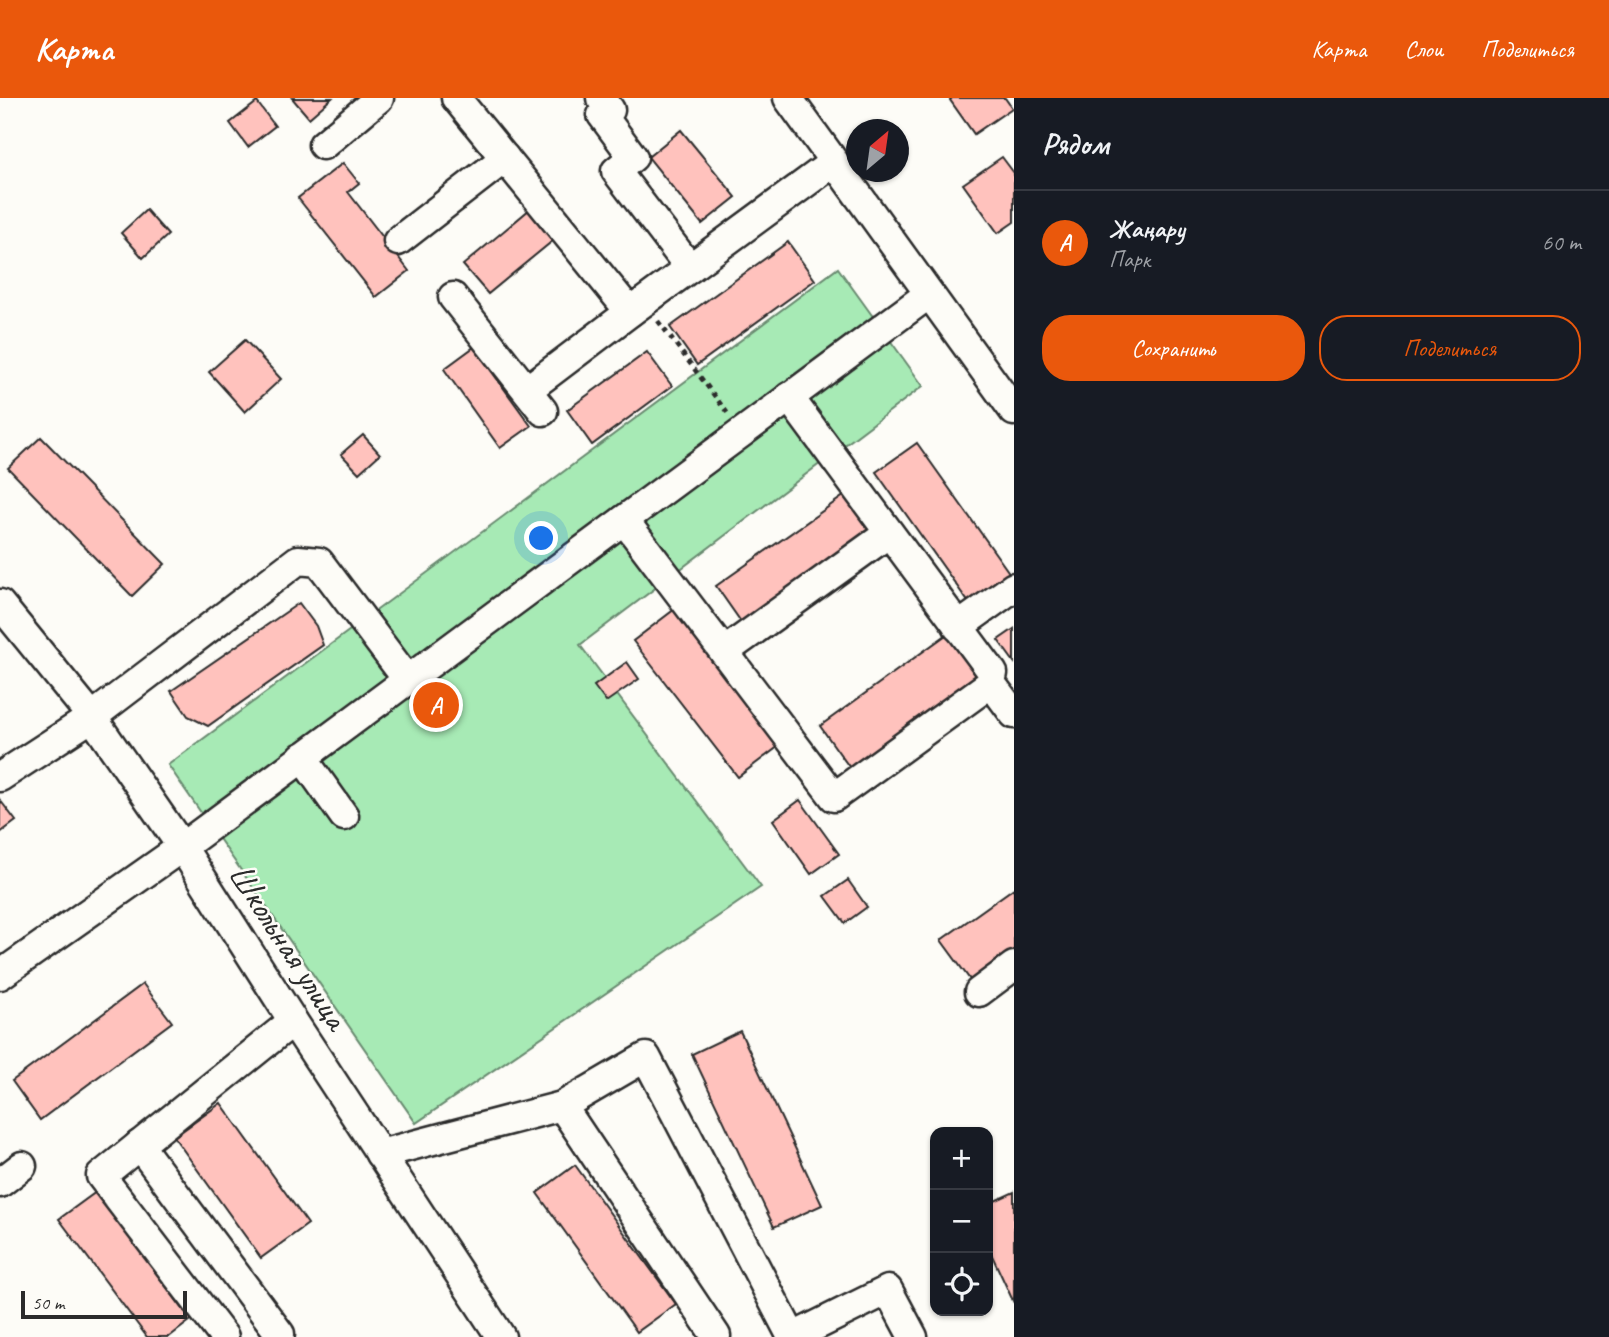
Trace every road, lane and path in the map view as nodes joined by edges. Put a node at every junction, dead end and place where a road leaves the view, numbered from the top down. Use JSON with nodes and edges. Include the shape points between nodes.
{"nodes":[{"id":1,"x":379,"y":98,"type":"edge"},
{"id":2,"x":456,"y":98,"type":"edge"},
{"id":3,"x":601,"y":98,"type":"edge"},
{"id":4,"x":788,"y":98,"type":"edge"},
{"id":5,"x":323,"y":145,"type":"dead end"},
{"id":6,"x":505,"y":158,"type":"junction"},
{"id":7,"x":834,"y":162,"type":"junction"},
{"id":8,"x":398,"y":241,"type":"dead end"},
{"id":9,"x":690,"y":268,"type":"junction"},
{"id":10,"x":929,"y":294,"type":"junction"},
{"id":11,"x":453,"y":297,"type":"dead end"},
{"id":12,"x":637,"y":307,"type":"junction"},
{"id":13,"x":789,"y":397,"type":"junction"},
{"id":14,"x":1014,"y":411,"type":"edge"},
{"id":15,"x":742,"y":432,"type":"junction"},
{"id":16,"x":624,"y":520,"type":"junction"},
{"id":17,"x":889,"y":533,"type":"junction"},
{"id":18,"x":1014,"y":587,"type":"edge"},
{"id":19,"x":0,"y":604,"type":"edge"},
{"id":20,"x":958,"y":626,"type":"junction"},
{"id":21,"x":724,"y":652,"type":"junction"},
{"id":22,"x":407,"y":679,"type":"junction"},
{"id":23,"x":991,"y":683,"type":"junction"},
{"id":24,"x":1014,"y":714,"type":"edge"},
{"id":25,"x":92,"y":716,"type":"junction"},
{"id":26,"x":302,"y":757,"type":"junction"},
{"id":27,"x":0,"y":776,"type":"edge"},
{"id":28,"x":344,"y":816,"type":"dead end"},
{"id":29,"x":182,"y":847,"type":"junction"},
{"id":30,"x":1014,"y":966,"type":"edge"},
{"id":31,"x":0,"y":975,"type":"edge"},
{"id":32,"x":979,"y":992,"type":"dead end"},
{"id":33,"x":293,"y":1021,"type":"junction"},
{"id":34,"x":562,"y":1106,"type":"junction"},
{"id":35,"x":139,"y":1145,"type":"junction"},
{"id":36,"x":380,"y":1154,"type":"junction"},
{"id":37,"x":716,"y":1336,"type":"edge"},
{"id":38,"x":224,"y":1337,"type":"edge"},
{"id":39,"x":277,"y":1337,"type":"edge"},
{"id":40,"x":501,"y":1337,"type":"edge"},
{"id":41,"x":793,"y":1337,"type":"edge"},
{"id":42,"x":913,"y":1337,"type":"edge"}],
"edges":[{"from":1,"to":5,"type":"street"},
{"from":2,"to":6,"type":"street"},
{"from":3,"to":9,"type":"street","via":[[610,110],[602,115],[633,157],[615,171]]},
{"from":4,"to":7,"type":"street"},
{"from":6,"to":8,"type":"street"},
{"from":6,"to":12,"type":"street"},
{"from":7,"to":9,"type":"street"},
{"from":7,"to":10,"type":"street"},
{"from":9,"to":12,"type":"street"},
{"from":10,"to":13,"type":"street"},
{"from":10,"to":14,"type":"street"},
{"from":11,"to":12,"type":"street","via":[[535,400]]},
{"from":12,"to":15,"type":"path"},
{"from":13,"to":15,"type":"street"},
{"from":13,"to":17,"type":"street"},
{"from":15,"to":16,"type":"street"},
{"from":16,"to":21,"type":"street"},
{"from":16,"to":22,"type":"street"},
{"from":17,"to":20,"type":"street"},
{"from":17,"to":21,"type":"street"},
{"from":18,"to":20,"type":"street"},
{"from":19,"to":25,"type":"street","name":"Школьная улица"},
{"from":20,"to":23,"type":"street","via":[[993,673]]},
{"from":21,"to":23,"type":"street","via":[[834,797]]},
{"from":22,"to":25,"type":"street","via":[[319,562],[298,560]]},
{"from":22,"to":26,"type":"street"},
{"from":23,"to":24,"type":"street"},
{"from":25,"to":27,"type":"street"},
{"from":25,"to":29,"type":"street","name":"Школьная улица"},
{"from":26,"to":28,"type":"street"},
{"from":26,"to":29,"type":"street"},
{"from":29,"to":31,"type":"street"},
{"from":29,"to":33,"type":"street","name":"Школьная улица"},
{"from":30,"to":32,"type":"street"},
{"from":33,"to":35,"type":"street"},
{"from":33,"to":36,"type":"street","name":"Школьная улица"},
{"from":34,"to":36,"type":"street"},
{"from":34,"to":37,"type":"street"},
{"from":34,"to":41,"type":"street","via":[[646,1057]]},
{"from":35,"to":38,"type":"street","via":[[102,1176]]},
{"from":35,"to":39,"type":"street","via":[[280,1335]]},
{"from":36,"to":40,"type":"street","name":"Школьная улица"},
{"from":41,"to":42,"type":"street","via":[[888,1290]]}]}
